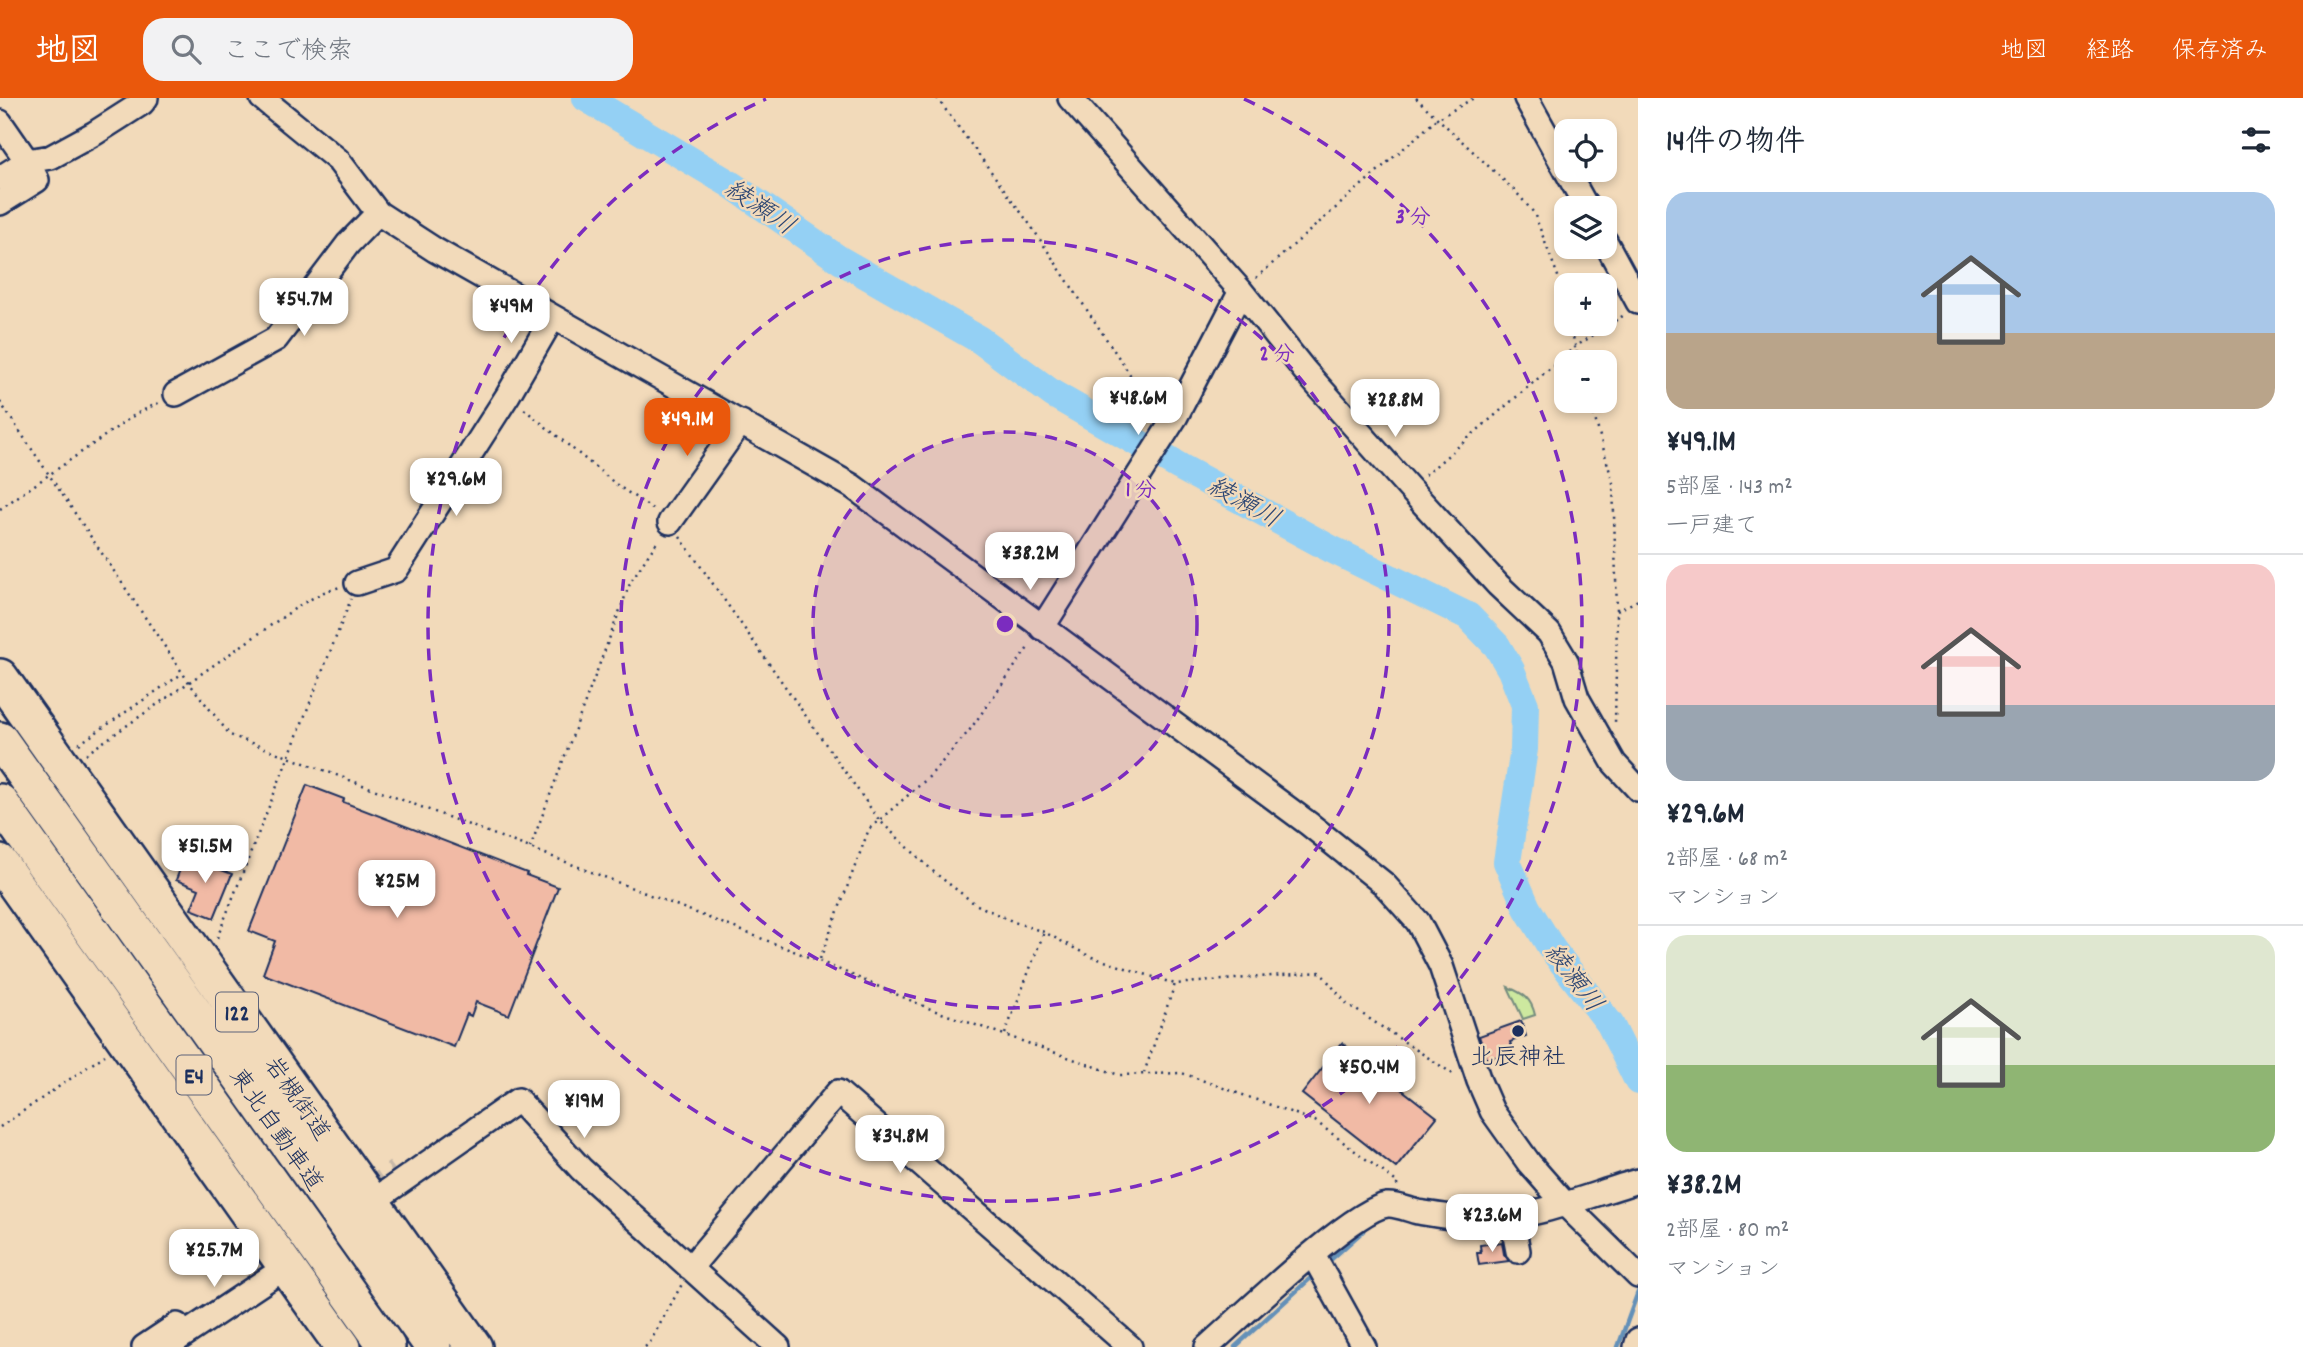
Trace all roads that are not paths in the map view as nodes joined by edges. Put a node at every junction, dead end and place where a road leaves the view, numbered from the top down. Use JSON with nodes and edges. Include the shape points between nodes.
{"nodes":[{"id":1,"x":146,"y":98,"type":"edge"},
{"id":2,"x":262,"y":98,"type":"edge"},
{"id":3,"x":1070,"y":98,"type":"edge"},
{"id":4,"x":1526,"y":98,"type":"edge"},
{"id":5,"x":0,"y":121,"type":"edge"},
{"id":6,"x":27,"y":161,"type":"junction"},
{"id":7,"x":0,"y":178,"type":"edge"},
{"id":8,"x":1580,"y":196,"type":"edge"},
{"id":9,"x":0,"y":204,"type":"edge"},
{"id":10,"x":378,"y":213,"type":"junction"},
{"id":11,"x":1613,"y":259,"type":"edge"},
{"id":12,"x":1241,"y":290,"type":"junction"},
{"id":13,"x":1633,"y":307,"type":"edge"},
{"id":14,"x":553,"y":317,"type":"junction"},
{"id":15,"x":176,"y":394,"type":"road end"},
{"id":16,"x":741,"y":422,"type":"junction"},
{"id":17,"x":670,"y":523,"type":"road end"},
{"id":18,"x":357,"y":583,"type":"road end"},
{"id":19,"x":1042,"y":628,"type":"junction"},
{"id":20,"x":0,"y":677,"type":"edge"},
{"id":21,"x":0,"y":740,"type":"edge"},
{"id":22,"x":1638,"y":789,"type":"edge"},
{"id":23,"x":0,"y":802,"type":"edge"},
{"id":24,"x":0,"y":863,"type":"edge"},
{"id":25,"x":518,"y":1100,"type":"junction"},
{"id":26,"x":396,"y":1171,"type":"tunnel mouth"},
{"id":27,"x":1636,"y":1182,"type":"edge"},
{"id":28,"x":372,"y":1202,"type":"junction"},
{"id":29,"x":1565,"y":1204,"type":"junction"},
{"id":30,"x":1511,"y":1215,"type":"junction"},
{"id":31,"x":1518,"y":1251,"type":"dead end"},
{"id":32,"x":1313,"y":1255,"type":"junction"},
{"id":33,"x":690,"y":1268,"type":"junction"},
{"id":34,"x":1631,"y":1269,"type":"edge"},
{"id":35,"x":271,"y":1270,"type":"junction"},
{"id":36,"x":1638,"y":1340,"type":"edge"},
{"id":37,"x":144,"y":1347,"type":"edge"},
{"id":38,"x":166,"y":1347,"type":"edge"},
{"id":39,"x":343,"y":1347,"type":"edge"},
{"id":40,"x":387,"y":1347,"type":"edge"},
{"id":41,"x":433,"y":1347,"type":"edge"},
{"id":42,"x":474,"y":1347,"type":"edge"},
{"id":43,"x":778,"y":1347,"type":"edge"},
{"id":44,"x":1130,"y":1347,"type":"edge"},
{"id":45,"x":1207,"y":1347,"type":"edge"},
{"id":46,"x":1364,"y":1347,"type":"edge"},
{"id":47,"x":1636,"y":1347,"type":"edge"}],
"edges":[{"from":1,"to":6,"type":"street","via":[[51,157]]},
{"from":2,"to":10,"type":"street","via":[[338,160]]},
{"from":3,"to":12,"type":"street"},
{"from":4,"to":8,"type":"street"},
{"from":5,"to":6,"type":"street"},
{"from":6,"to":7,"type":"street"},
{"from":6,"to":9,"type":"street","via":[[37,180]]},
{"from":10,"to":14,"type":"street"},
{"from":10,"to":15,"type":"street","via":[[348,244],[276,339]]},
{"from":11,"to":13,"type":"street"},
{"from":12,"to":19,"type":"street","via":[[1176,416]]},
{"from":12,"to":22,"type":"street","via":[[1409,488],[1549,634],[1566,661],[1577,698],[1614,763]]},
{"from":14,"to":16,"type":"street"},
{"from":14,"to":18,"type":"street","via":[[396,570]]},
{"from":16,"to":17,"type":"street"},
{"from":16,"to":19,"type":"street","via":[[852,486]]},
{"from":19,"to":29,"type":"street","via":[[1384,884],[1418,922],[1441,965],[1492,1111]]},
{"from":20,"to":28,"type":"highway","name":"岩槻街道","number":"122","via":[[72,757],[210,974]]},
{"from":21,"to":41,"type":"highway","name":"東北自動車道","number":"E4"},
{"from":23,"to":40,"type":"highway","name":"東北自動車道","number":"E4"},
{"from":24,"to":35,"type":"highway","via":[[125,1041]]},
{"from":25,"to":26,"type":"street","via":[[510,1092]]},
{"from":25,"to":28,"type":"street"},
{"from":25,"to":33,"type":"street","via":[[581,1169]]},
{"from":27,"to":29,"type":"street"},
{"from":28,"to":42,"type":"highway","name":"岩槻街道","number":"122"},
{"from":29,"to":30,"type":"street"},
{"from":29,"to":34,"type":"street"},
{"from":30,"to":31,"type":"street"},
{"from":30,"to":32,"type":"street","via":[[1474,1219],[1388,1205],[1354,1221]]},
{"from":32,"to":45,"type":"street"},
{"from":32,"to":46,"type":"street"},
{"from":33,"to":43,"type":"street"},
{"from":33,"to":44,"type":"street","via":[[838,1092]]},
{"from":35,"to":37,"type":"street"},
{"from":35,"to":38,"type":"street"},
{"from":35,"to":39,"type":"highway"},
{"from":36,"to":47,"type":"street"}]}
